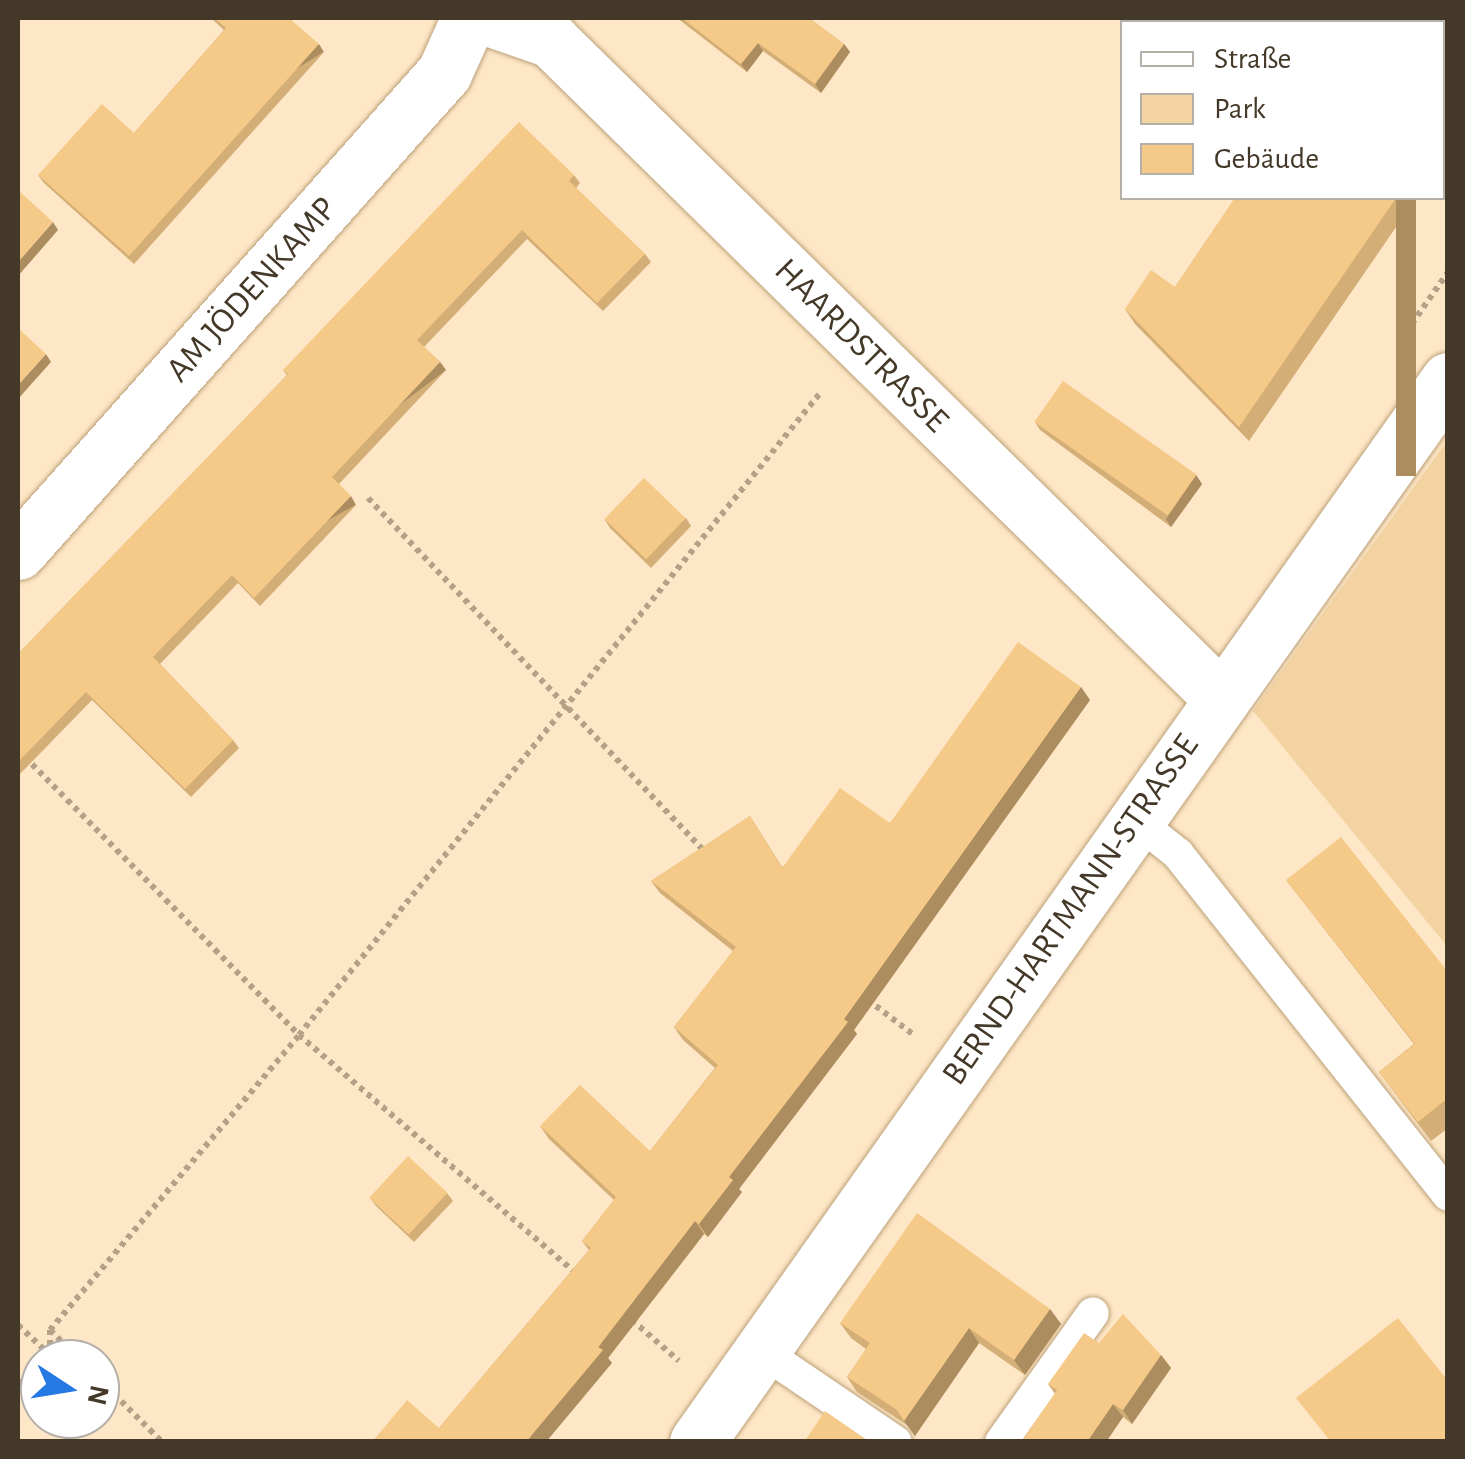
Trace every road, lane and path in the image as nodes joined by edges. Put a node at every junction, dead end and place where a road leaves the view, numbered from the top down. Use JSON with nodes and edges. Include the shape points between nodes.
{"nodes":[{"id":1,"x":469,"y":18,"type":"edge"},
{"id":2,"x":488,"y":18,"type":"edge"},
{"id":3,"x":860,"y":345,"type":"junction"},
{"id":4,"x":1448,"y":380,"type":"edge"},
{"id":5,"x":368,"y":498,"type":"dead end"},
{"id":6,"x":18,"y":552,"type":"edge"},
{"id":7,"x":1221,"y":698,"type":"junction"},
{"id":8,"x":565,"y":705,"type":"junction"},
{"id":9,"x":18,"y":750,"type":"edge"},
{"id":10,"x":1134,"y":819,"type":"junction"},
{"id":11,"x":715,"y":864,"type":"edge"},
{"id":12,"x":859,"y":993,"type":"edge"},
{"id":13,"x":299,"y":1035,"type":"junction"},
{"id":14,"x":959,"y":1068,"type":"junction"},
{"id":15,"x":1448,"y":1195,"type":"edge"},
{"id":16,"x":586,"y":1282,"type":"edge"},
{"id":17,"x":617,"y":1308,"type":"edge"},
{"id":18,"x":1092,"y":1313,"type":"dead end"},
{"id":19,"x":50,"y":1330,"type":"junction"},
{"id":20,"x":48,"y":1339,"type":"edge"},
{"id":21,"x":59,"y":1339,"type":"edge"},
{"id":22,"x":760,"y":1350,"type":"junction"},
{"id":23,"x":120,"y":1400,"type":"edge"},
{"id":24,"x":712,"y":1420,"type":"edge"},
{"id":25,"x":162,"y":1442,"type":"edge"},
{"id":26,"x":896,"y":1442,"type":"edge"},
{"id":27,"x":1000,"y":1442,"type":"edge"}],
"edges":[{"from":1,"to":6,"type":"street","name":"AM JÖDENKAMP","via":[[444,73]]},
{"from":2,"to":3,"type":"street","name":"HAARDSTRASSE","via":[[550,40]]},
{"from":3,"to":7,"type":"street","name":"HAARDSTRASSE"},
{"from":3,"to":8,"type":"path"},
{"from":4,"to":7,"type":"street","name":"BERND-HARTMANN-STRASSE"},
{"from":5,"to":8,"type":"path"},
{"from":7,"to":10,"type":"street","name":"BERND-HARTMANN-STRASSE"},
{"from":8,"to":11,"type":"path"},
{"from":8,"to":13,"type":"path"},
{"from":9,"to":13,"type":"path"},
{"from":10,"to":14,"type":"street","name":"BERND-HARTMANN-STRASSE"},
{"from":10,"to":15,"type":"lane","via":[[1178,854]]},
{"from":12,"to":14,"type":"path"},
{"from":13,"to":16,"type":"path"},
{"from":13,"to":19,"type":"path"},
{"from":14,"to":22,"type":"street","name":"BERND-HARTMANN-STRASSE"},
{"from":17,"to":24,"type":"path"},
{"from":18,"to":27,"type":"lane"},
{"from":19,"to":20,"type":"path"},
{"from":19,"to":21,"type":"path"},
{"from":22,"to":24,"type":"street","name":"BERND-HARTMANN-STRASSE"},
{"from":22,"to":26,"type":"lane"},
{"from":23,"to":25,"type":"path"}]}
